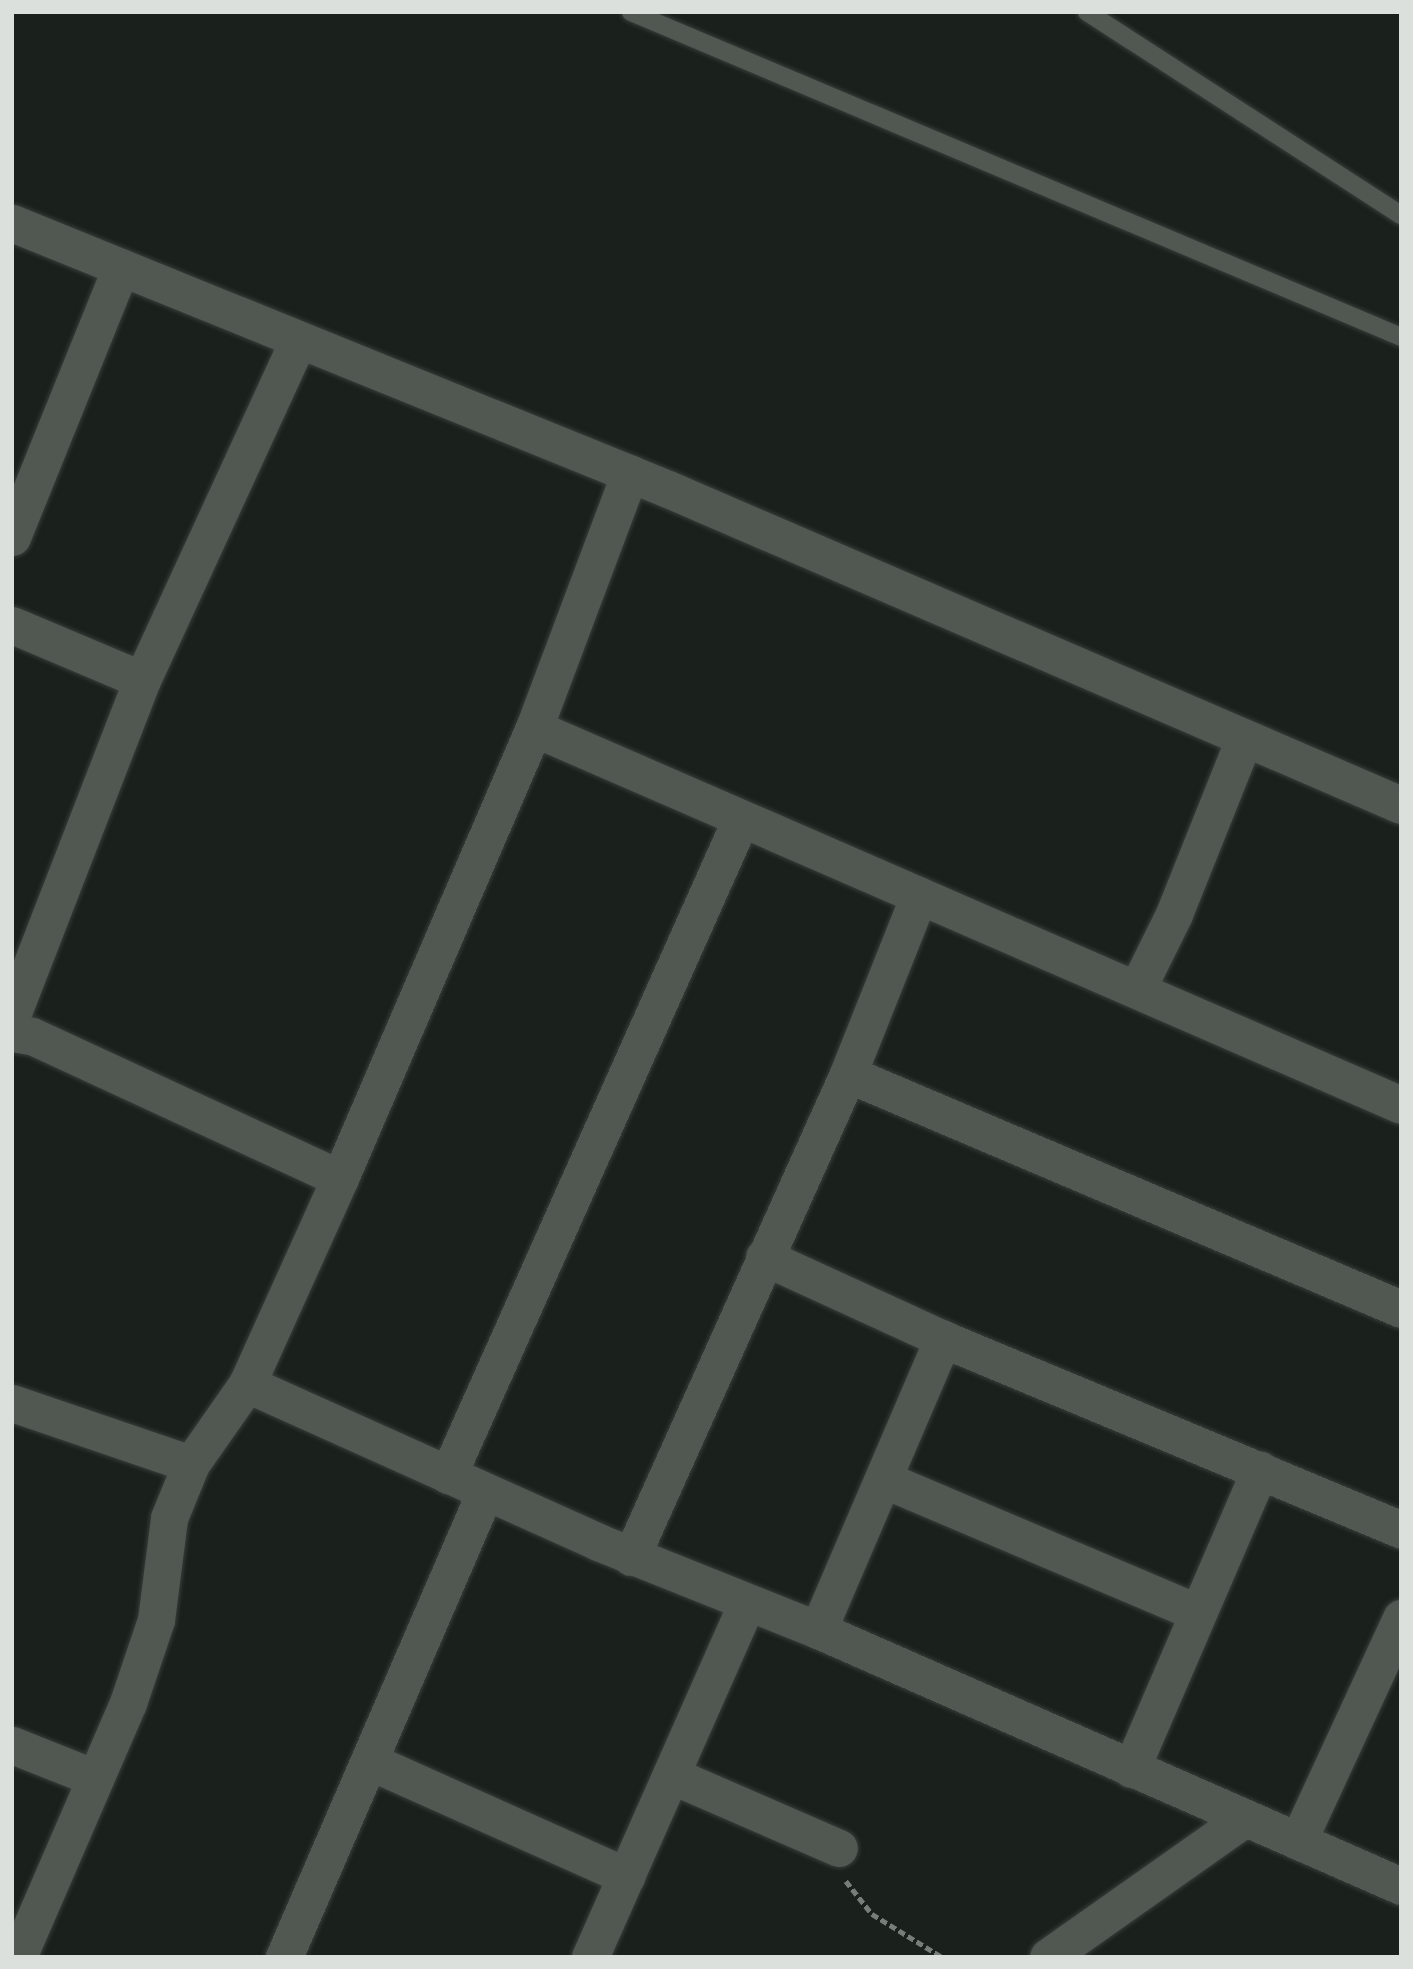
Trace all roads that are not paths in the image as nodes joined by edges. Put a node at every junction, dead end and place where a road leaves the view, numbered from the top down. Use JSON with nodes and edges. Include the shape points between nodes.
{"nodes":[{"id":1,"x":631,"y":12,"type":"edge"},
{"id":2,"x":1087,"y":12,"type":"edge"},
{"id":3,"x":1401,"y":215,"type":"edge"},
{"id":4,"x":12,"y":223,"type":"edge"},
{"id":5,"x":121,"y":267,"type":"junction"},
{"id":6,"x":1401,"y":337,"type":"edge"},
{"id":7,"x":298,"y":341,"type":"junction"},
{"id":8,"x":630,"y":473,"type":"junction"},
{"id":9,"x":12,"y":537,"type":"edge"},
{"id":10,"x":12,"y":625,"type":"edge"},
{"id":11,"x":142,"y":680,"type":"junction"},
{"id":12,"x":534,"y":728,"type":"junction"},
{"id":13,"x":1244,"y":739,"type":"junction"},
{"id":14,"x":1401,"y":805,"type":"edge"},
{"id":15,"x":740,"y":821,"type":"junction"},
{"id":16,"x":919,"y":896,"type":"junction"},
{"id":17,"x":1136,"y":989,"type":"junction"},
{"id":18,"x":12,"y":1015,"type":"edge"},
{"id":19,"x":12,"y":1033,"type":"edge"},
{"id":20,"x":848,"y":1074,"type":"junction"},
{"id":21,"x":1401,"y":1105,"type":"edge"},
{"id":22,"x":340,"y":1178,"type":"junction"},
{"id":23,"x":764,"y":1257,"type":"junction"},
{"id":24,"x":1401,"y":1309,"type":"edge"},
{"id":25,"x":943,"y":1339,"type":"junction"},
{"id":26,"x":247,"y":1384,"type":"junction"},
{"id":27,"x":12,"y":1403,"type":"edge"},
{"id":28,"x":191,"y":1464,"type":"junction"},
{"id":29,"x":1260,"y":1470,"type":"junction"},
{"id":30,"x":449,"y":1475,"type":"junction"},
{"id":31,"x":885,"y":1480,"type":"junction"},
{"id":32,"x":485,"y":1492,"type":"junction"},
{"id":33,"x":1401,"y":1530,"type":"edge"},
{"id":34,"x":631,"y":1557,"type":"junction"},
{"id":35,"x":746,"y":1605,"type":"junction"},
{"id":36,"x":1196,"y":1612,"type":"junction"},
{"id":37,"x":1401,"y":1618,"type":"edge"},
{"id":38,"x":818,"y":1630,"type":"junction"},
{"id":39,"x":1387,"y":1684,"type":"edge"},
{"id":40,"x":12,"y":1745,"type":"edge"},
{"id":41,"x":369,"y":1761,"type":"junction"},
{"id":42,"x":1131,"y":1769,"type":"junction"},
{"id":43,"x":671,"y":1775,"type":"junction"},
{"id":44,"x":95,"y":1778,"type":"junction"},
{"id":45,"x":1245,"y":1818,"type":"junction"},
{"id":46,"x":1297,"y":1841,"type":"junction"},
{"id":47,"x":839,"y":1848,"type":"road end"},
{"id":48,"x":626,"y":1876,"type":"junction"},
{"id":49,"x":1401,"y":1886,"type":"edge"},
{"id":50,"x":18,"y":1957,"type":"edge"},
{"id":51,"x":284,"y":1957,"type":"edge"},
{"id":52,"x":590,"y":1957,"type":"edge"},
{"id":53,"x":1048,"y":1957,"type":"edge"}],
"edges":[{"from":1,"to":6,"type":"lane"},
{"from":2,"to":3,"type":"lane"},
{"from":4,"to":5,"type":"street"},
{"from":5,"to":7,"type":"street"},
{"from":5,"to":9,"type":"street"},
{"from":7,"to":8,"type":"street"},
{"from":7,"to":11,"type":"street"},
{"from":8,"to":12,"type":"street"},
{"from":8,"to":13,"type":"street"},
{"from":10,"to":11,"type":"street"},
{"from":11,"to":18,"type":"street"},
{"from":12,"to":15,"type":"street"},
{"from":12,"to":22,"type":"street"},
{"from":13,"to":14,"type":"street"},
{"from":13,"to":17,"type":"street","via":[[1174,914]]},
{"from":15,"to":16,"type":"street"},
{"from":15,"to":30,"type":"street"},
{"from":16,"to":17,"type":"street"},
{"from":16,"to":20,"type":"street"},
{"from":17,"to":21,"type":"street"},
{"from":19,"to":22,"type":"street","via":[[32,1036]]},
{"from":20,"to":23,"type":"street"},
{"from":20,"to":24,"type":"street"},
{"from":22,"to":26,"type":"street"},
{"from":23,"to":25,"type":"street"},
{"from":23,"to":34,"type":"street"},
{"from":25,"to":29,"type":"street"},
{"from":25,"to":31,"type":"street"},
{"from":26,"to":28,"type":"street"},
{"from":26,"to":30,"type":"street"},
{"from":27,"to":28,"type":"street"},
{"from":28,"to":44,"type":"street","via":[[169,1518],[156,1620]]},
{"from":29,"to":33,"type":"street"},
{"from":29,"to":36,"type":"street"},
{"from":30,"to":32,"type":"street"},
{"from":31,"to":36,"type":"street"},
{"from":31,"to":38,"type":"street"},
{"from":32,"to":34,"type":"street"},
{"from":32,"to":41,"type":"street"},
{"from":34,"to":35,"type":"street"},
{"from":35,"to":38,"type":"street"},
{"from":35,"to":43,"type":"street"},
{"from":36,"to":42,"type":"street"},
{"from":37,"to":39,"type":"street"},
{"from":38,"to":42,"type":"street"},
{"from":39,"to":46,"type":"street"},
{"from":40,"to":44,"type":"street"},
{"from":41,"to":48,"type":"street"},
{"from":41,"to":51,"type":"street"},
{"from":42,"to":45,"type":"street"},
{"from":43,"to":47,"type":"street"},
{"from":43,"to":48,"type":"street"},
{"from":44,"to":50,"type":"street"},
{"from":45,"to":46,"type":"street"},
{"from":45,"to":53,"type":"street"},
{"from":46,"to":49,"type":"street"},
{"from":48,"to":52,"type":"street"}]}
